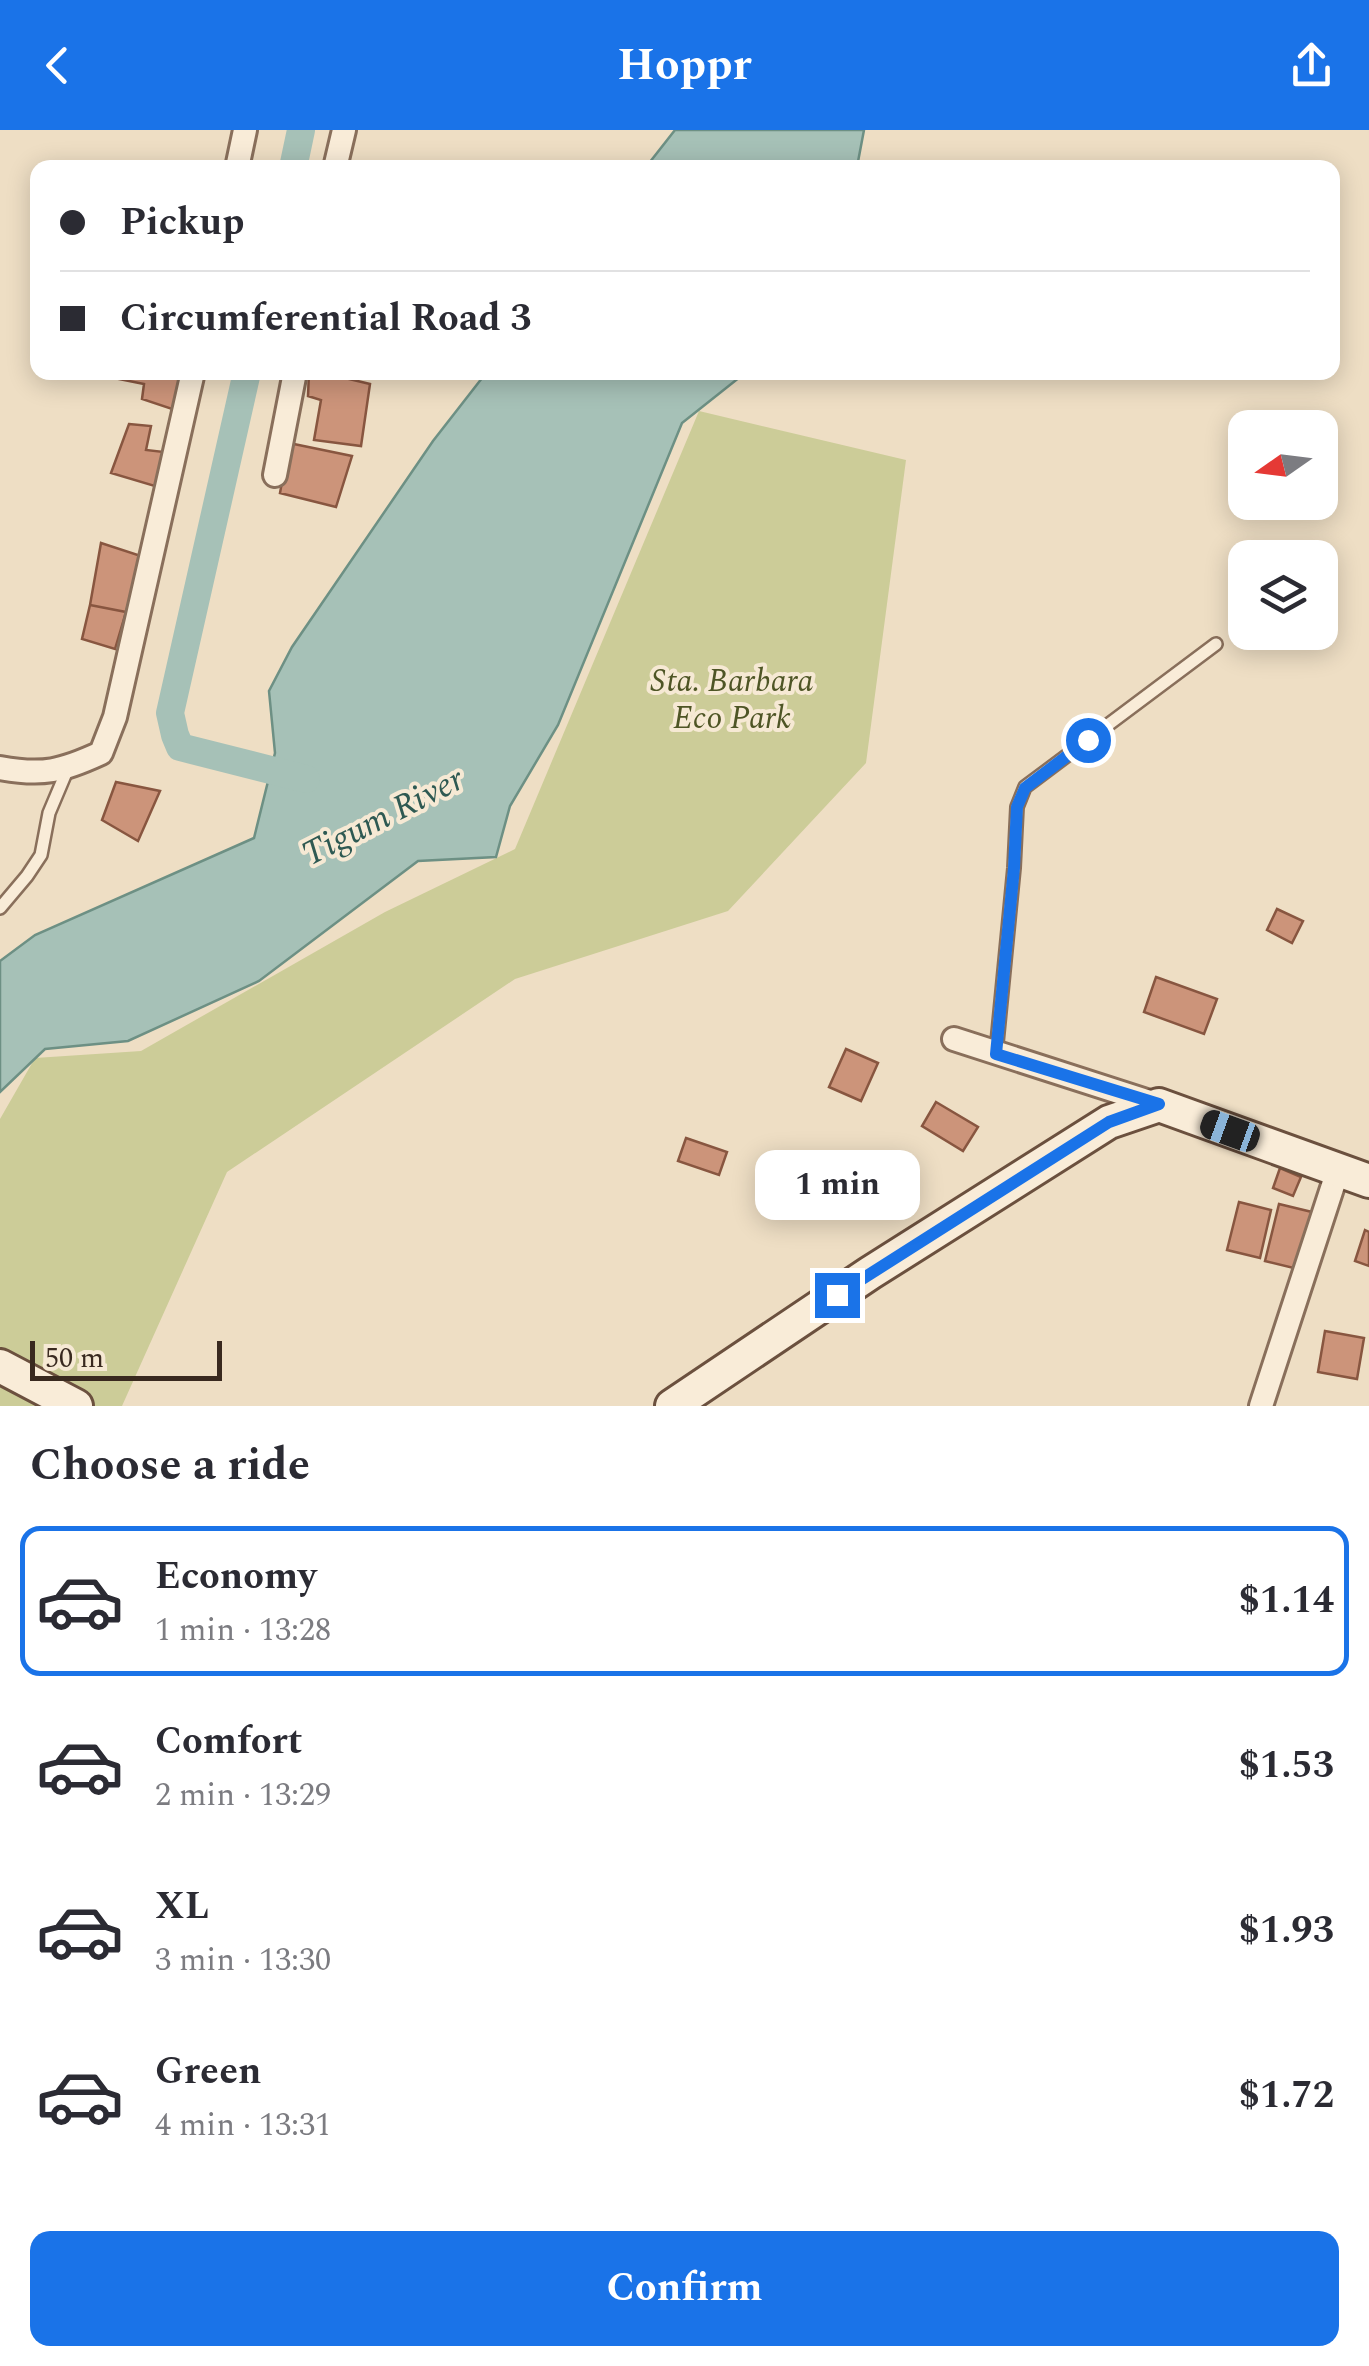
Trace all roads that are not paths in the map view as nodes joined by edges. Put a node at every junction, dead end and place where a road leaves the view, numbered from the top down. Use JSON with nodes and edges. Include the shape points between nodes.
{"nodes":[{"id":1,"x":245,"y":130,"type":"edge"},
{"id":2,"x":344,"y":130,"type":"edge"},
{"id":3,"x":239,"y":160,"type":"edge"},
{"id":4,"x":337,"y":160,"type":"edge"},
{"id":5,"x":191,"y":380,"type":"edge"},
{"id":6,"x":293,"y":380,"type":"edge"},
{"id":7,"x":275,"y":475,"type":"dead end"},
{"id":8,"x":1216,"y":644,"type":"dead end"},
{"id":9,"x":0,"y":768,"type":"edge"},
{"id":10,"x":68,"y":768,"type":"junction"},
{"id":11,"x":0,"y":908,"type":"edge"},
{"id":12,"x":954,"y":1040,"type":"dead end"},
{"id":13,"x":996,"y":1054,"type":"junction"},
{"id":14,"x":1159,"y":1104,"type":"junction"},
{"id":15,"x":1354,"y":1176,"type":"edge"},
{"id":16,"x":0,"y":1366,"type":"edge"},
{"id":17,"x":68,"y":1402,"type":"edge"},
{"id":18,"x":672,"y":1406,"type":"edge"},
{"id":19,"x":1261,"y":1406,"type":"edge"}],
"edges":[{"from":1,"to":3,"type":"street"},
{"from":2,"to":4,"type":"street"},
{"from":5,"to":10,"type":"street","via":[[115,717],[101,753]]},
{"from":6,"to":7,"type":"street"},
{"from":8,"to":13,"type":"lane","via":[[1025,788],[1017,807]]},
{"from":9,"to":10,"type":"street"},
{"from":10,"to":11,"type":"lane","via":[[40,855]]},
{"from":12,"to":13,"type":"street"},
{"from":13,"to":14,"type":"street"},
{"from":14,"to":15,"type":"main road"},
{"from":14,"to":18,"type":"main road","via":[[1109,1122]]},
{"from":15,"to":19,"type":"street"},
{"from":16,"to":17,"type":"main road"}]}
